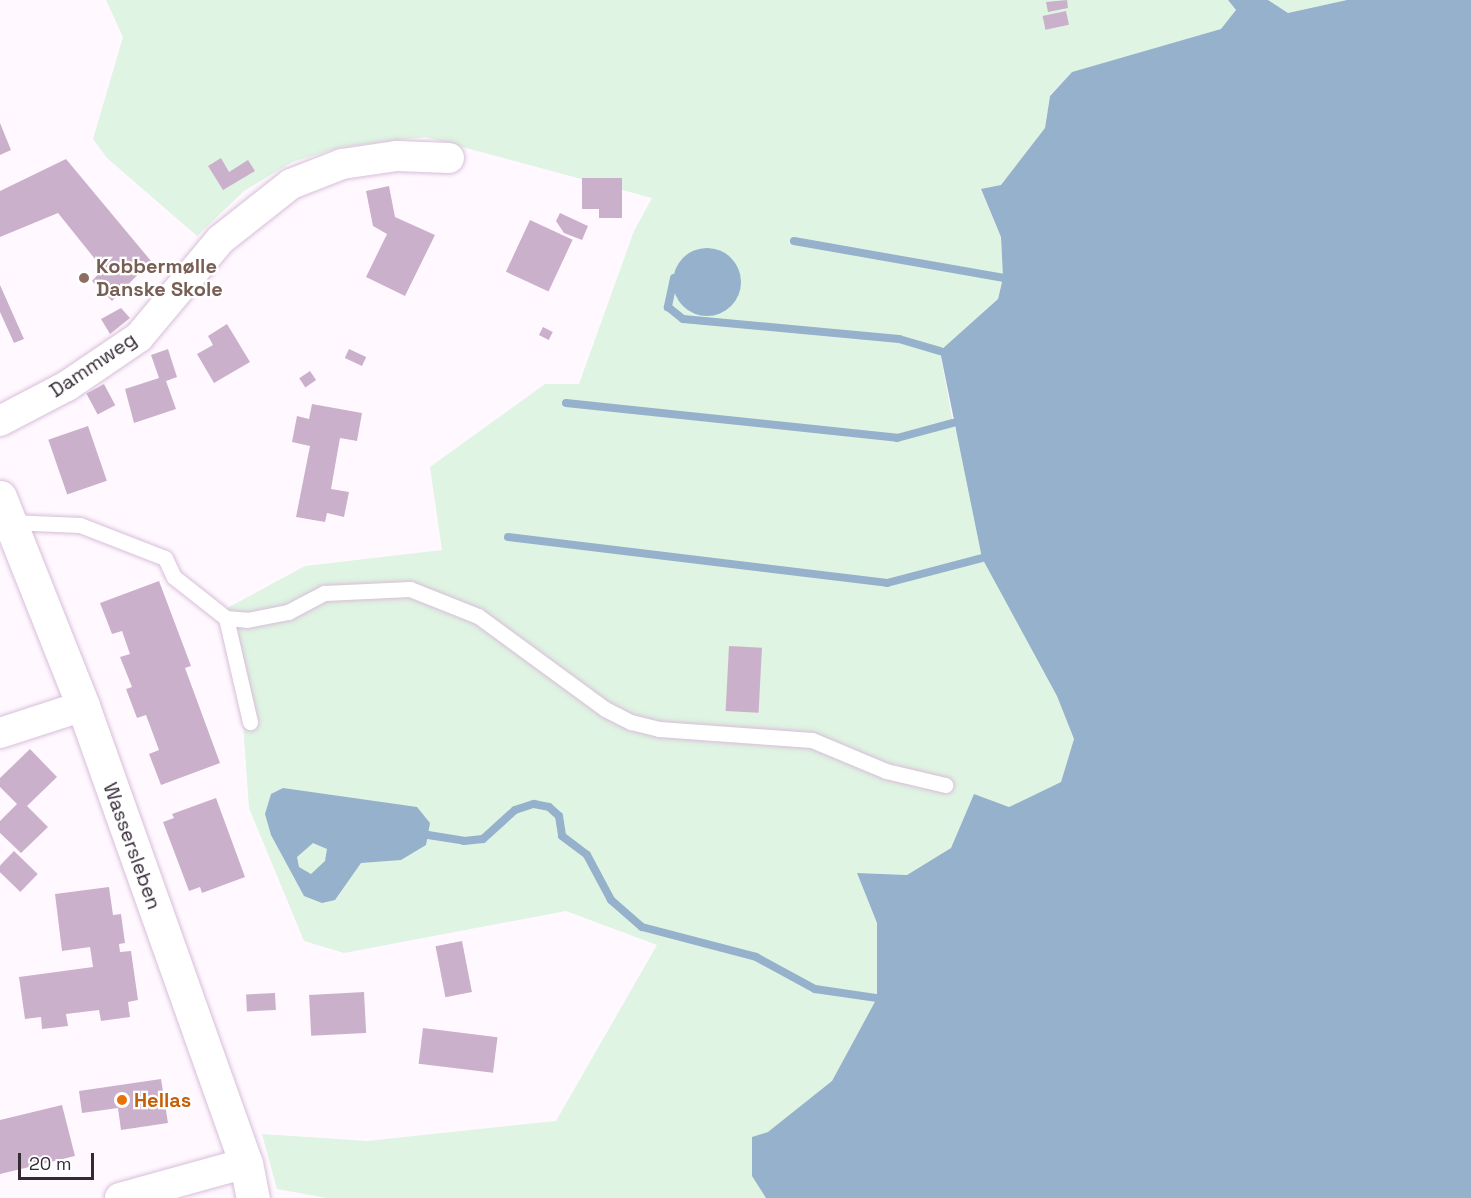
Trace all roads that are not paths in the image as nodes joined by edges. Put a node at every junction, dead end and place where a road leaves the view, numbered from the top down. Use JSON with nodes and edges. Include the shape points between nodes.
{"nodes":[{"id":1,"x":449,"y":158,"type":"dead end"},
{"id":2,"x":0,"y":421,"type":"edge"},
{"id":3,"x":5,"y":509,"type":"edge"},
{"id":4,"x":226,"y":618,"type":"junction"},
{"id":5,"x":83,"y":706,"type":"junction"},
{"id":6,"x":250,"y":722,"type":"dead end"},
{"id":7,"x":0,"y":733,"type":"edge"},
{"id":8,"x":945,"y":785,"type":"dead end"},
{"id":9,"x":246,"y":1163,"type":"junction"},
{"id":10,"x":120,"y":1198,"type":"edge"},
{"id":11,"x":253,"y":1198,"type":"edge"}],
"edges":[{"from":1,"to":2,"type":"street","name":"Dammweg","via":[[397,156],[342,164],[291,184],[220,240],[139,337],[67,386]]},
{"from":3,"to":4,"type":"lane","via":[[80,525],[165,558],[174,577]]},
{"from":3,"to":5,"type":"street","name":"Wassersleben"},
{"from":4,"to":6,"type":"lane"},
{"from":4,"to":8,"type":"lane","via":[[247,620],[288,612],[324,593],[410,589],[478,616],[606,709],[631,722],[659,729],[812,740],[886,771]]},
{"from":5,"to":7,"type":"street"},
{"from":5,"to":9,"type":"street","name":"Wassersleben"},
{"from":9,"to":10,"type":"street"},
{"from":9,"to":11,"type":"street","name":"Wassersleben"}]}
